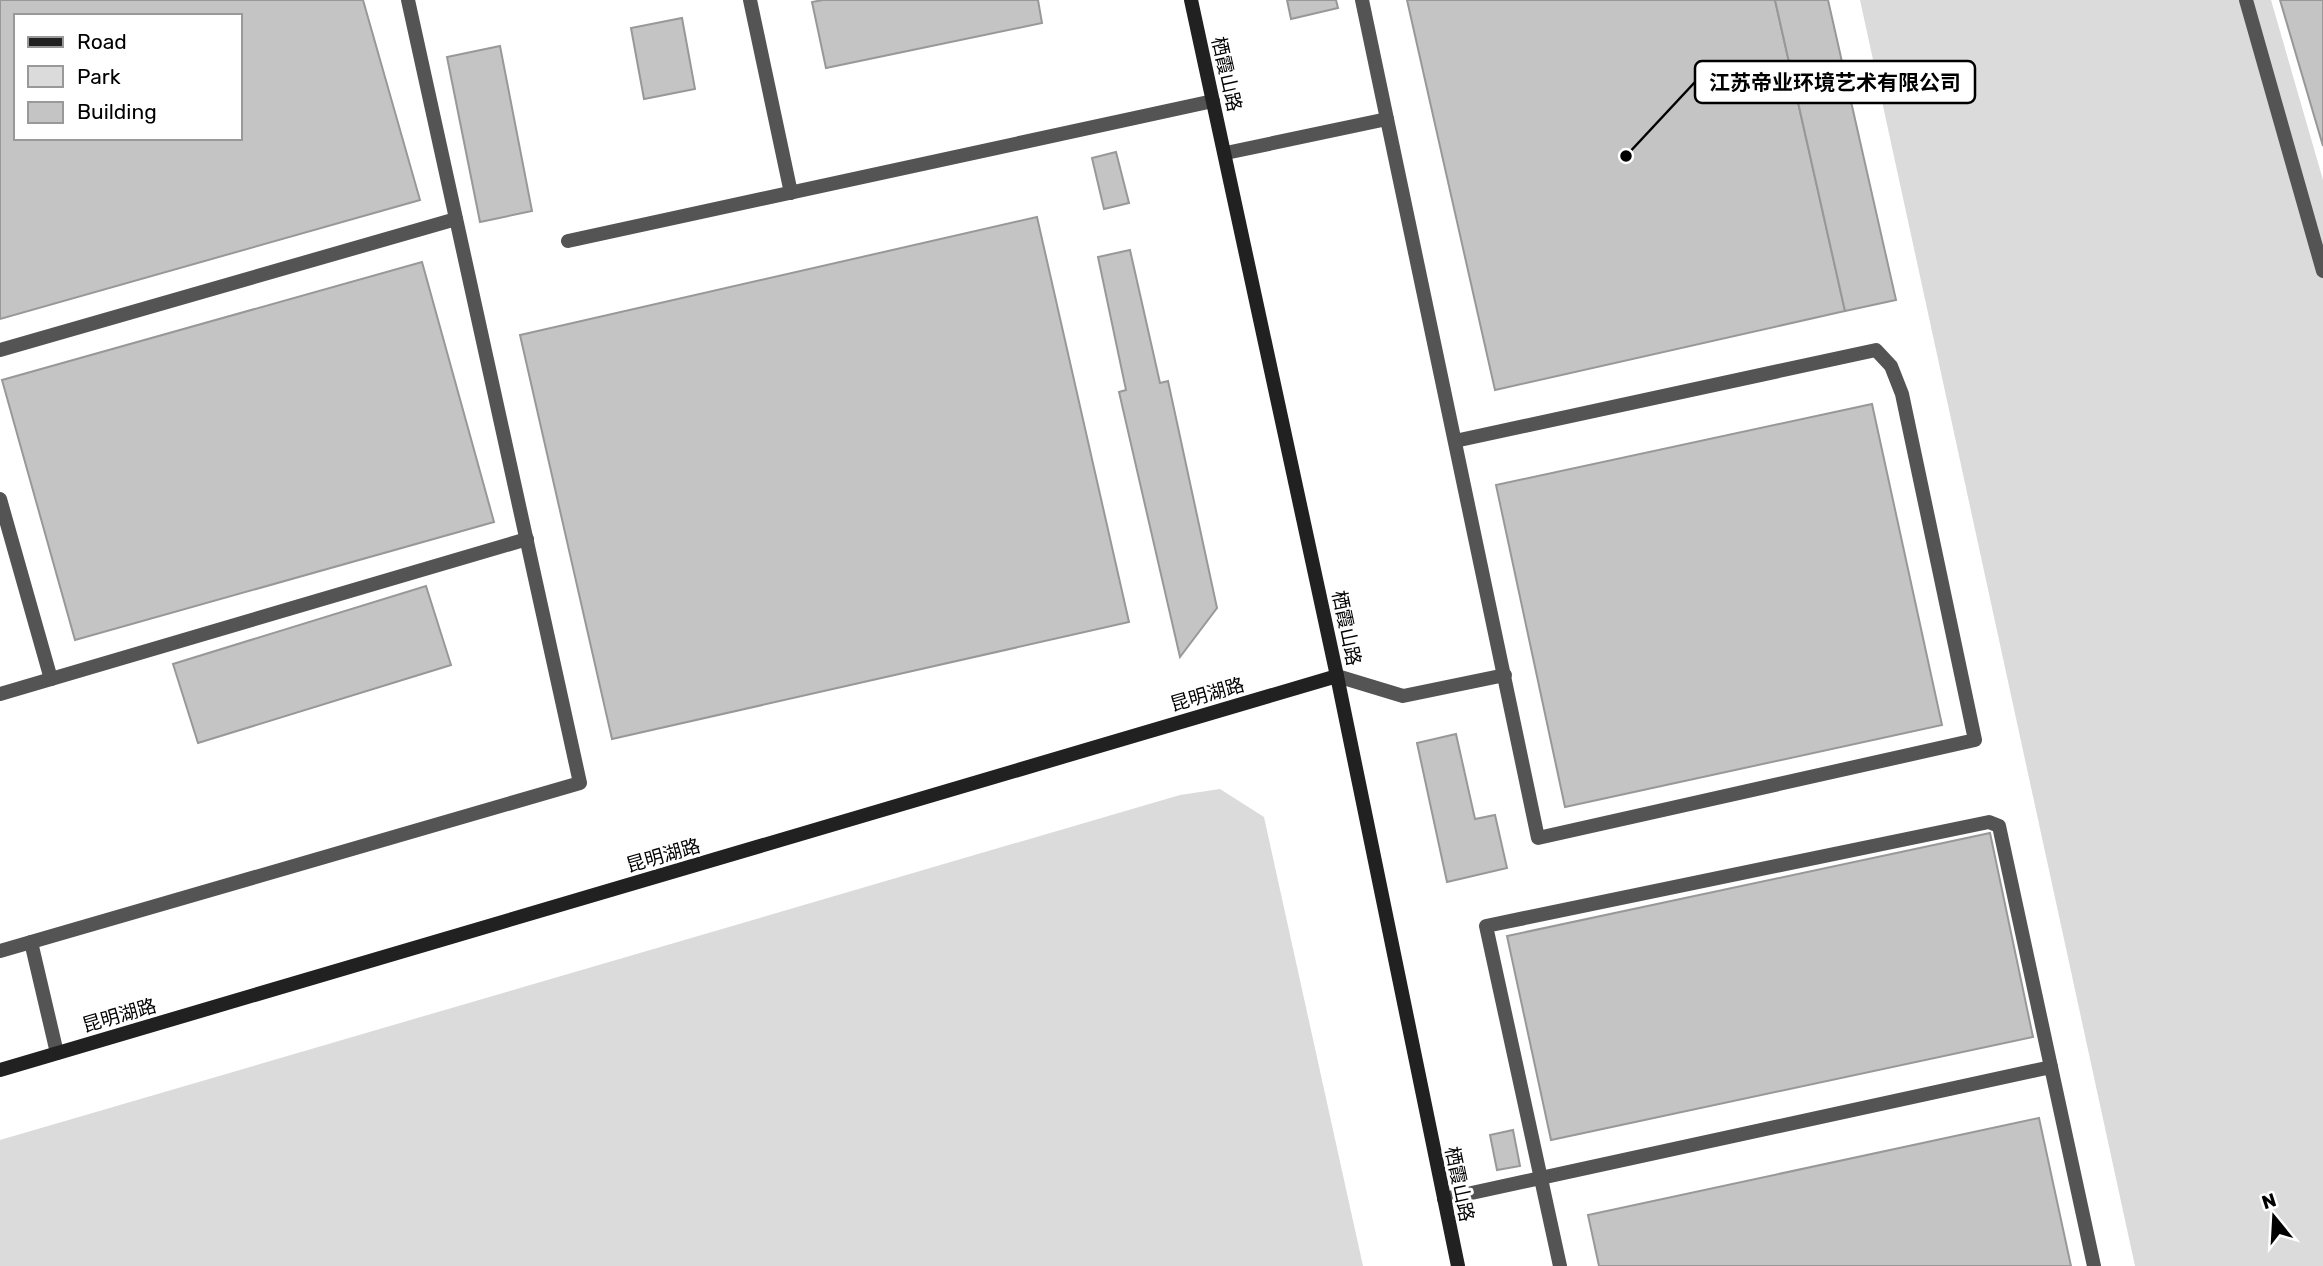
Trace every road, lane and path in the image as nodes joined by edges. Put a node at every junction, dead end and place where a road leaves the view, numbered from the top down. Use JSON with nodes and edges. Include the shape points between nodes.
{"nodes":[{"id":1,"x":408,"y":0,"type":"edge"},
{"id":2,"x":750,"y":0,"type":"edge"},
{"id":3,"x":1191,"y":0,"type":"edge"},
{"id":4,"x":1362,"y":0,"type":"edge"},
{"id":5,"x":2246,"y":0,"type":"edge"},
{"id":6,"x":1213,"y":101,"type":"junction"},
{"id":7,"x":1387,"y":119,"type":"junction"},
{"id":8,"x":1226,"y":153,"type":"junction"},
{"id":9,"x":791,"y":192,"type":"junction"},
{"id":10,"x":456,"y":219,"type":"junction"},
{"id":11,"x":569,"y":241,"type":"dead end"},
{"id":12,"x":2323,"y":271,"type":"edge"},
{"id":13,"x":0,"y":350,"type":"edge"},
{"id":14,"x":1455,"y":441,"type":"junction"},
{"id":15,"x":0,"y":499,"type":"edge"},
{"id":16,"x":527,"y":539,"type":"junction"},
{"id":17,"x":1505,"y":675,"type":"junction"},
{"id":18,"x":1337,"y":676,"type":"junction"},
{"id":19,"x":51,"y":679,"type":"junction"},
{"id":20,"x":0,"y":694,"type":"edge"},
{"id":21,"x":31,"y":942,"type":"junction"},
{"id":22,"x":0,"y":951,"type":"edge"},
{"id":23,"x":57,"y":1054,"type":"junction"},
{"id":24,"x":2051,"y":1067,"type":"junction"},
{"id":25,"x":0,"y":1070,"type":"edge"},
{"id":26,"x":1541,"y":1178,"type":"junction"},
{"id":27,"x":1444,"y":1199,"type":"junction"},
{"id":28,"x":1458,"y":1266,"type":"edge"},
{"id":29,"x":1560,"y":1266,"type":"edge"},
{"id":30,"x":2094,"y":1266,"type":"edge"}],
"edges":[{"from":1,"to":10,"type":"lane"},
{"from":2,"to":9,"type":"lane"},
{"from":3,"to":6,"type":"street","name":"栖霞山路"},
{"from":4,"to":7,"type":"lane"},
{"from":5,"to":12,"type":"lane"},
{"from":6,"to":8,"type":"street","name":"栖霞山路"},
{"from":6,"to":9,"type":"lane"},
{"from":7,"to":8,"type":"lane"},
{"from":7,"to":14,"type":"lane"},
{"from":8,"to":18,"type":"street","name":"栖霞山路"},
{"from":9,"to":11,"type":"lane"},
{"from":10,"to":13,"type":"lane"},
{"from":10,"to":16,"type":"lane"},
{"from":14,"to":17,"type":"lane"},
{"from":14,"to":17,"type":"lane","via":[[1876,350],[1891,366],[1902,394],[1975,740],[1538,838]]},
{"from":15,"to":19,"type":"lane"},
{"from":16,"to":19,"type":"lane"},
{"from":16,"to":21,"type":"lane","via":[[580,783]]},
{"from":17,"to":18,"type":"lane","via":[[1403,696]]},
{"from":18,"to":23,"type":"street","name":"昆明湖路"},
{"from":18,"to":27,"type":"street","name":"栖霞山路"},
{"from":19,"to":20,"type":"lane"},
{"from":21,"to":22,"type":"lane"},
{"from":21,"to":23,"type":"lane"},
{"from":23,"to":25,"type":"street","name":"昆明湖路"},
{"from":24,"to":26,"type":"lane"},
{"from":24,"to":26,"type":"lane","via":[[1999,826],[1989,822],[1486,926]]},
{"from":24,"to":30,"type":"lane"},
{"from":26,"to":27,"type":"lane"},
{"from":26,"to":29,"type":"lane"},
{"from":27,"to":28,"type":"street","name":"栖霞山路"}]}
